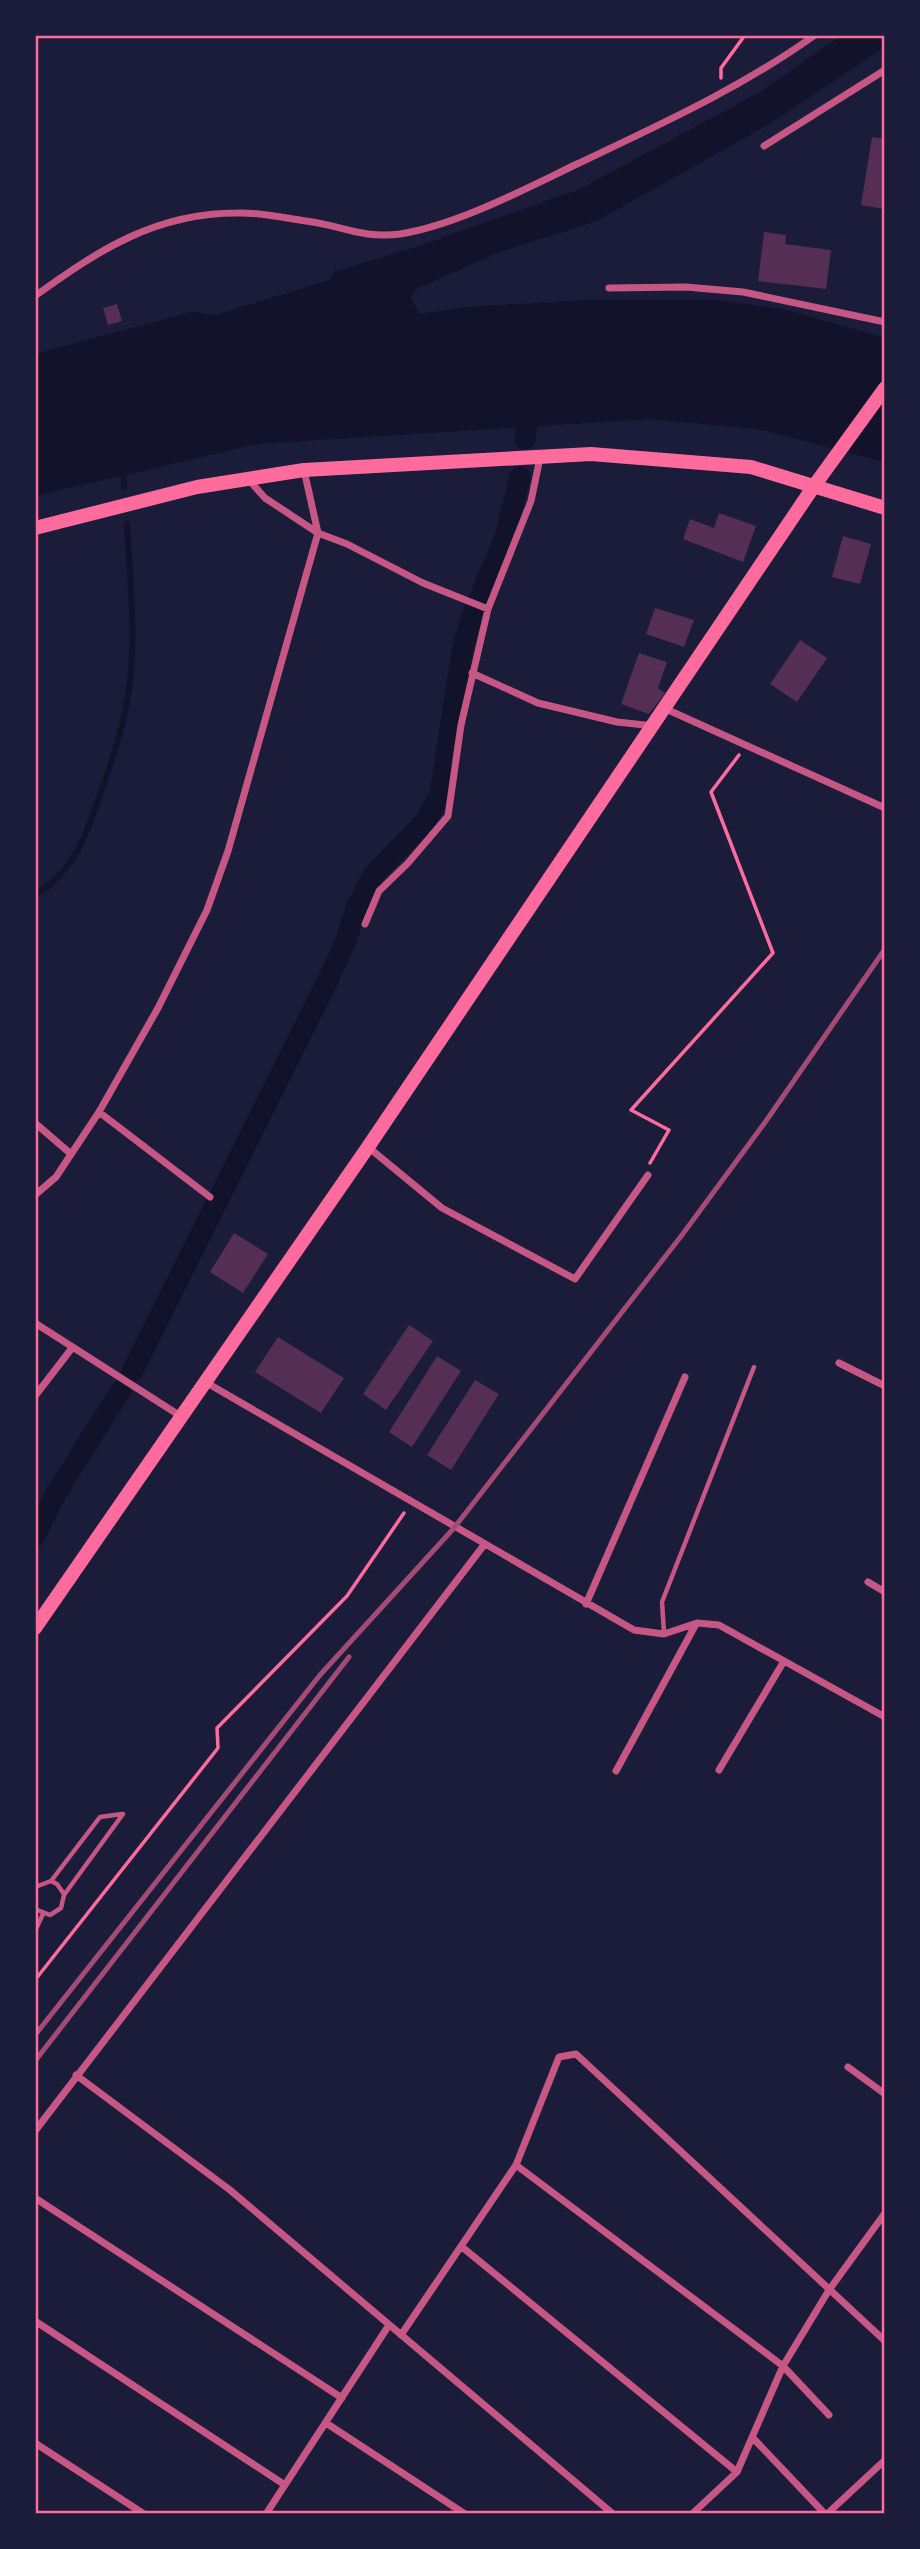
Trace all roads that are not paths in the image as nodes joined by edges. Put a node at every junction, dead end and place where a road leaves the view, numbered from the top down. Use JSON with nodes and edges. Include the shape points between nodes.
{"nodes":[{"id":1,"x":815,"y":35,"type":"edge"},
{"id":2,"x":885,"y":71,"type":"edge"},
{"id":3,"x":764,"y":146,"type":"dead end"},
{"id":4,"x":609,"y":288,"type":"dead end"},
{"id":5,"x":35,"y":296,"type":"edge"},
{"id":6,"x":885,"y":322,"type":"edge"},
{"id":7,"x":885,"y":388,"type":"edge"},
{"id":8,"x":540,"y":457,"type":"junction"},
{"id":9,"x":304,"y":470,"type":"junction"},
{"id":10,"x":249,"y":479,"type":"junction"},
{"id":11,"x":814,"y":486,"type":"junction"},
{"id":12,"x":885,"y":508,"type":"edge"},
{"id":13,"x":35,"y":528,"type":"edge"},
{"id":14,"x":318,"y":533,"type":"junction"},
{"id":15,"x":486,"y":608,"type":"junction"},
{"id":16,"x":472,"y":673,"type":"junction"},
{"id":17,"x":666,"y":709,"type":"junction"},
{"id":18,"x":655,"y":726,"type":"junction"},
{"id":19,"x":885,"y":808,"type":"edge"},
{"id":20,"x":365,"y":924,"type":"dead end"},
{"id":21,"x":99,"y":1112,"type":"junction"},
{"id":22,"x":35,"y":1123,"type":"edge"},
{"id":23,"x":368,"y":1147,"type":"junction"},
{"id":24,"x":71,"y":1154,"type":"junction"},
{"id":25,"x":649,"y":1175,"type":"road end"},
{"id":26,"x":35,"y":1195,"type":"edge"},
{"id":27,"x":210,"y":1197,"type":"dead end"},
{"id":28,"x":35,"y":1323,"type":"edge"},
{"id":29,"x":72,"y":1348,"type":"junction"},
{"id":30,"x":839,"y":1363,"type":"dead end"},
{"id":31,"x":754,"y":1367,"type":"dead end"},
{"id":32,"x":685,"y":1377,"type":"dead end"},
{"id":33,"x":207,"y":1383,"type":"junction"},
{"id":34,"x":885,"y":1386,"type":"edge"},
{"id":35,"x":35,"y":1396,"type":"edge"},
{"id":36,"x":183,"y":1418,"type":"junction"},
{"id":37,"x":484,"y":1545,"type":"junction"},
{"id":38,"x":867,"y":1582,"type":"dead end"},
{"id":39,"x":885,"y":1592,"type":"edge"},
{"id":40,"x":586,"y":1604,"type":"junction"},
{"id":41,"x":696,"y":1623,"type":"junction"},
{"id":42,"x":35,"y":1628,"type":"edge"},
{"id":43,"x":664,"y":1634,"type":"junction"},
{"id":44,"x":784,"y":1661,"type":"junction"},
{"id":45,"x":885,"y":1717,"type":"edge"},
{"id":46,"x":719,"y":1770,"type":"dead end"},
{"id":47,"x":616,"y":1771,"type":"dead end"},
{"id":48,"x":51,"y":1881,"type":"junction"},
{"id":49,"x":35,"y":1886,"type":"edge"},
{"id":50,"x":64,"y":1895,"type":"junction"},
{"id":51,"x":35,"y":1909,"type":"edge"},
{"id":52,"x":43,"y":1914,"type":"junction"},
{"id":53,"x":35,"y":1931,"type":"edge"},
{"id":54,"x":848,"y":2067,"type":"dead end"},
{"id":55,"x":76,"y":2075,"type":"junction"},
{"id":56,"x":885,"y":2094,"type":"edge"},
{"id":57,"x":35,"y":2131,"type":"edge"},
{"id":58,"x":516,"y":2165,"type":"junction"},
{"id":59,"x":35,"y":2198,"type":"edge"},
{"id":60,"x":885,"y":2213,"type":"edge"},
{"id":61,"x":462,"y":2248,"type":"junction"},
{"id":62,"x":829,"y":2290,"type":"junction"},
{"id":63,"x":35,"y":2321,"type":"edge"},
{"id":64,"x":389,"y":2325,"type":"junction"},
{"id":65,"x":401,"y":2335,"type":"junction"},
{"id":66,"x":885,"y":2341,"type":"edge"},
{"id":67,"x":783,"y":2366,"type":"junction"},
{"id":68,"x":342,"y":2398,"type":"junction"},
{"id":69,"x":829,"y":2415,"type":"dead end"},
{"id":70,"x":326,"y":2423,"type":"junction"},
{"id":71,"x":753,"y":2438,"type":"junction"},
{"id":72,"x":35,"y":2443,"type":"edge"},
{"id":73,"x":885,"y":2460,"type":"edge"},
{"id":74,"x":737,"y":2472,"type":"junction"},
{"id":75,"x":285,"y":2485,"type":"junction"},
{"id":76,"x":144,"y":2514,"type":"edge"},
{"id":77,"x":266,"y":2514,"type":"edge"},
{"id":78,"x":465,"y":2514,"type":"edge"},
{"id":79,"x":613,"y":2514,"type":"edge"},
{"id":80,"x":692,"y":2514,"type":"edge"},
{"id":81,"x":826,"y":2514,"type":"edge"}],
"edges":[{"from":1,"to":5,"type":"street","via":[[726,91],[482,209],[400,234],[356,234],[316,222],[237,213],[163,223],[97,251]]},
{"from":2,"to":3,"type":"street"},
{"from":4,"to":6,"type":"street","via":[[686,286],[743,292]]},
{"from":7,"to":11,"type":"main road"},
{"from":8,"to":9,"type":"main road"},
{"from":8,"to":11,"type":"main road","via":[[592,454],[751,467]]},
{"from":8,"to":15,"type":"street","via":[[531,501]]},
{"from":9,"to":10,"type":"main road"},
{"from":9,"to":14,"type":"street"},
{"from":10,"to":13,"type":"main road","via":[[197,487]]},
{"from":10,"to":14,"type":"street","via":[[265,498]]},
{"from":11,"to":12,"type":"main road"},
{"from":11,"to":17,"type":"main road"},
{"from":14,"to":15,"type":"street"},
{"from":14,"to":21,"type":"street","via":[[207,910]]},
{"from":15,"to":16,"type":"street"},
{"from":16,"to":18,"type":"street","via":[[538,703]]},
{"from":16,"to":20,"type":"street","via":[[448,816],[379,891]]},
{"from":17,"to":18,"type":"main road"},
{"from":17,"to":19,"type":"street"},
{"from":18,"to":23,"type":"main road"},
{"from":21,"to":24,"type":"street"},
{"from":21,"to":27,"type":"street"},
{"from":22,"to":24,"type":"street"},
{"from":23,"to":25,"type":"street","via":[[442,1208],[575,1279]]},
{"from":23,"to":33,"type":"main road"},
{"from":24,"to":26,"type":"street","via":[[56,1177]]},
{"from":28,"to":29,"type":"street"},
{"from":29,"to":35,"type":"street"},
{"from":29,"to":36,"type":"street"},
{"from":30,"to":34,"type":"street"},
{"from":31,"to":43,"type":"lane","via":[[662,1602]]},
{"from":32,"to":40,"type":"street"},
{"from":33,"to":36,"type":"main road"},
{"from":33,"to":37,"type":"street"},
{"from":36,"to":42,"type":"main road"},
{"from":37,"to":40,"type":"street"},
{"from":37,"to":55,"type":"street"},
{"from":38,"to":39,"type":"street"},
{"from":40,"to":43,"type":"street","via":[[634,1630]]},
{"from":41,"to":43,"type":"street"},
{"from":41,"to":44,"type":"street","via":[[719,1625]]},
{"from":41,"to":47,"type":"street"},
{"from":44,"to":45,"type":"street"},
{"from":44,"to":46,"type":"street"},
{"from":48,"to":49,"type":"lane"},
{"from":48,"to":50,"type":"lane"},
{"from":48,"to":50,"type":"lane","via":[[100,1817],[123,1814]]},
{"from":50,"to":52,"type":"lane","via":[[56,1912]]},
{"from":51,"to":52,"type":"lane"},
{"from":52,"to":53,"type":"lane"},
{"from":54,"to":56,"type":"street"},
{"from":55,"to":57,"type":"street"},
{"from":55,"to":64,"type":"street","via":[[230,2190]]},
{"from":58,"to":61,"type":"street"},
{"from":58,"to":62,"type":"street","via":[[559,2057],[576,2054]]},
{"from":58,"to":67,"type":"street"},
{"from":59,"to":68,"type":"street"},
{"from":60,"to":62,"type":"street"},
{"from":61,"to":65,"type":"street"},
{"from":61,"to":74,"type":"street"},
{"from":62,"to":66,"type":"street"},
{"from":62,"to":67,"type":"street"},
{"from":63,"to":75,"type":"street"},
{"from":64,"to":65,"type":"street"},
{"from":64,"to":68,"type":"street"},
{"from":65,"to":79,"type":"street"},
{"from":67,"to":69,"type":"street"},
{"from":67,"to":71,"type":"street"},
{"from":68,"to":70,"type":"street"},
{"from":70,"to":75,"type":"street"},
{"from":70,"to":78,"type":"street"},
{"from":71,"to":74,"type":"street"},
{"from":71,"to":81,"type":"street"},
{"from":72,"to":76,"type":"street"},
{"from":73,"to":81,"type":"street"},
{"from":74,"to":80,"type":"street"},
{"from":75,"to":77,"type":"street"}]}
